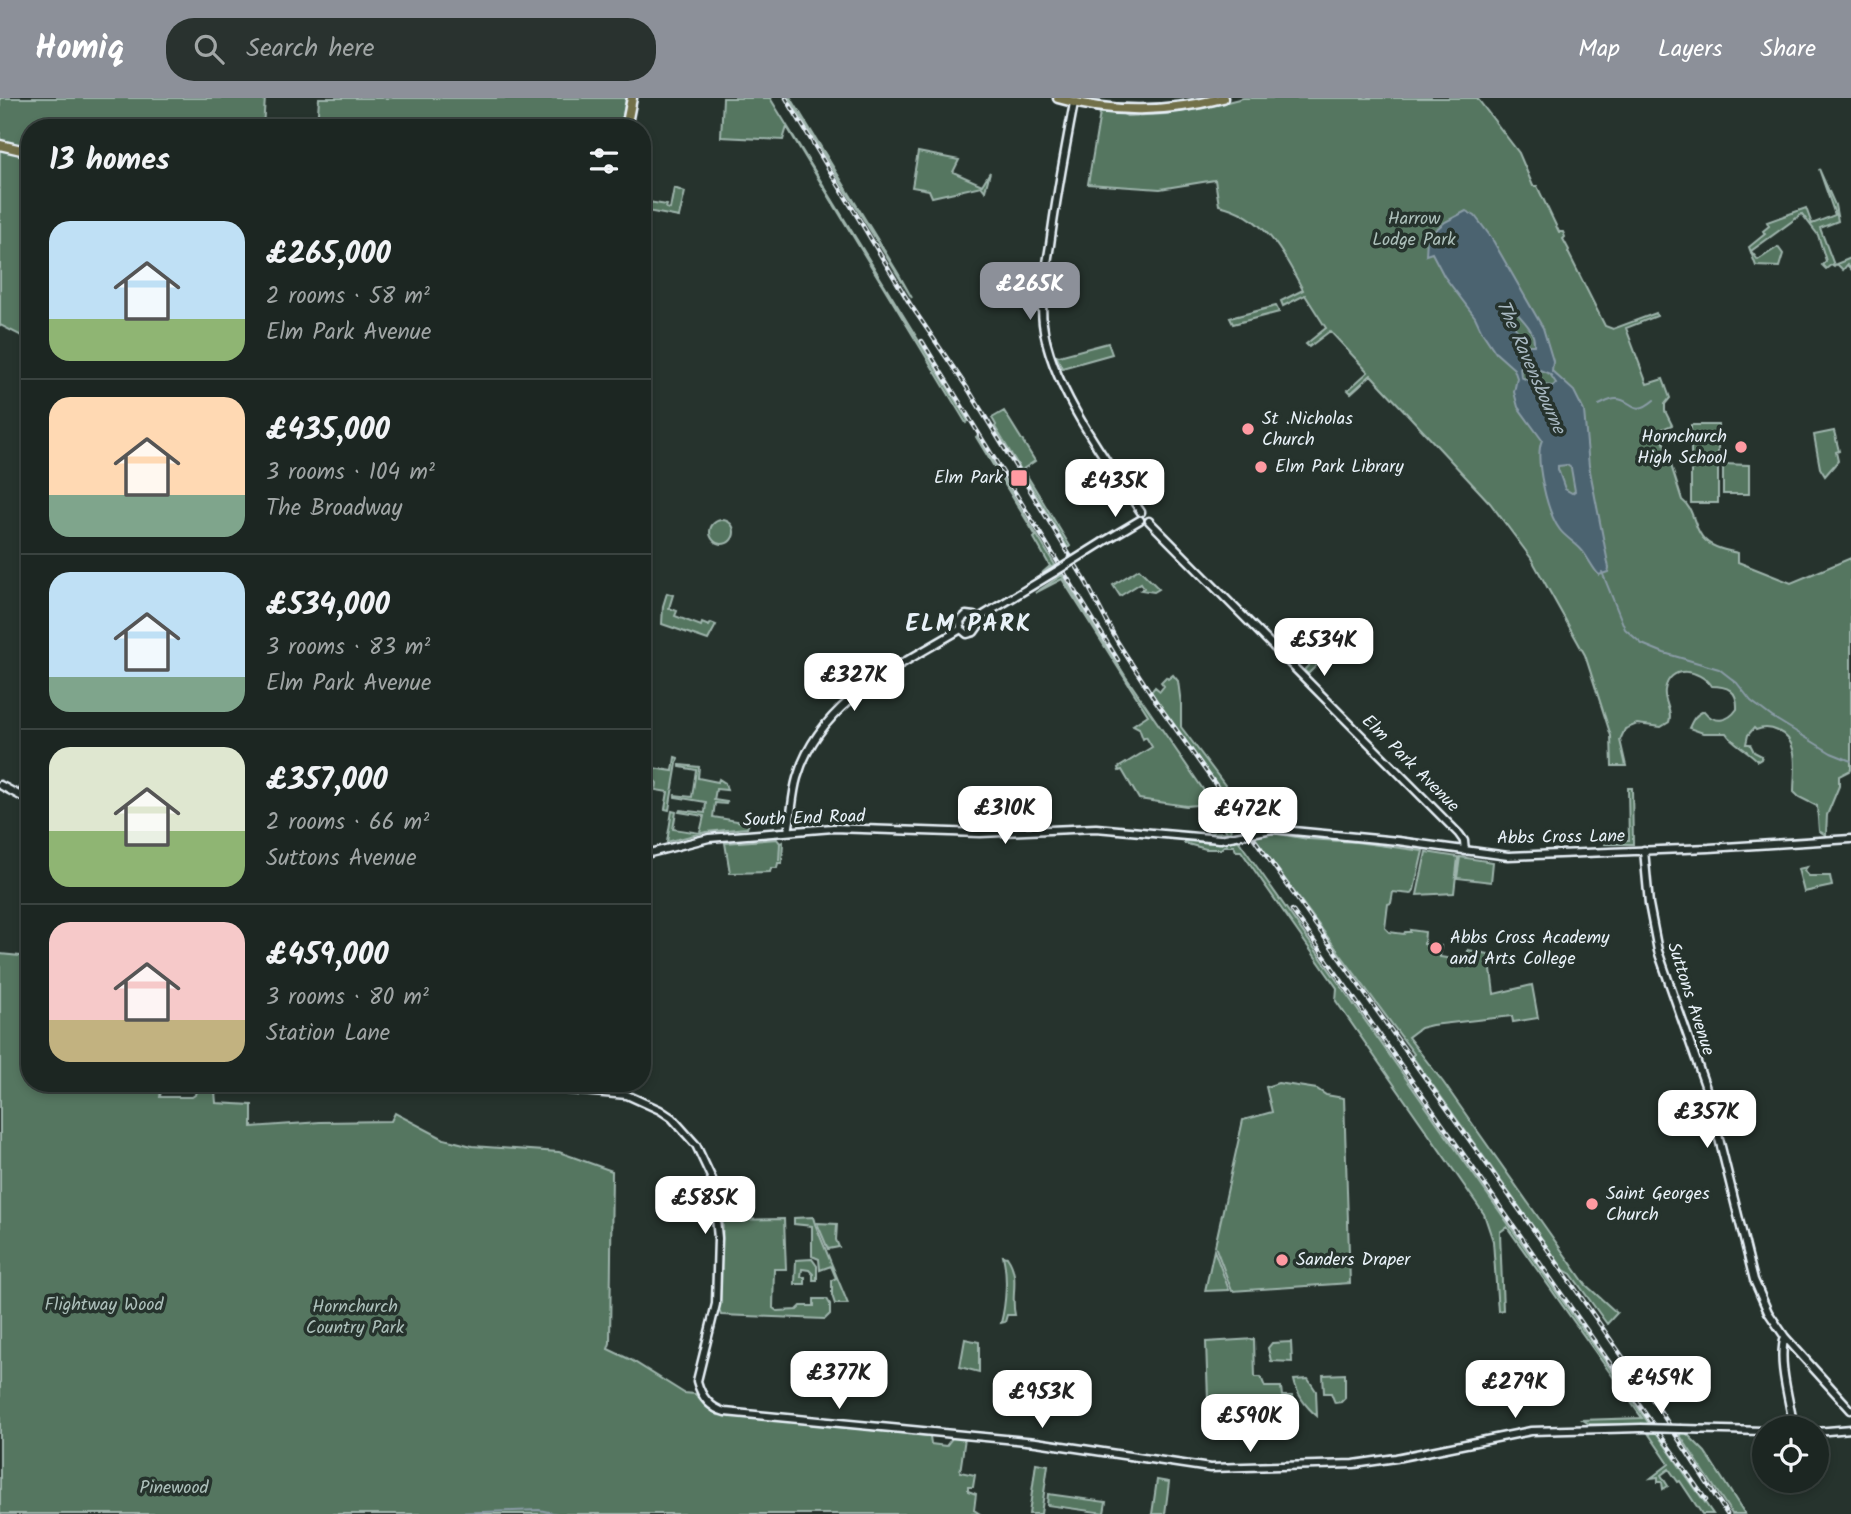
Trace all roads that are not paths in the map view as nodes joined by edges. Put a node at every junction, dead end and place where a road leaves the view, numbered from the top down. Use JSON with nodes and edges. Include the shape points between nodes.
{"nodes":[{"id":1,"x":632,"y":98,"type":"edge"},
{"id":2,"x":1058,"y":98,"type":"edge"},
{"id":3,"x":1223,"y":98,"type":"edge"},
{"id":4,"x":1074,"y":103,"type":"junction"},
{"id":5,"x":628,"y":119,"type":"edge"},
{"id":6,"x":0,"y":145,"type":"edge"},
{"id":7,"x":21,"y":150,"type":"edge"},
{"id":8,"x":1141,"y":516,"type":"junction"},
{"id":9,"x":977,"y":619,"type":"junction"},
{"id":10,"x":961,"y":629,"type":"junction"},
{"id":11,"x":0,"y":785,"type":"edge"},
{"id":12,"x":21,"y":795,"type":"edge"},
{"id":13,"x":1272,"y":829,"type":"joint"},
{"id":14,"x":788,"y":831,"type":"junction"},
{"id":15,"x":1851,"y":839,"type":"edge"},
{"id":16,"x":1644,"y":850,"type":"junction"},
{"id":17,"x":1465,"y":851,"type":"junction"},
{"id":18,"x":651,"y":854,"type":"edge"},
{"id":19,"x":593,"y":1092,"type":"edge"},
{"id":20,"x":1785,"y":1338,"type":"junction"},
{"id":21,"x":1851,"y":1410,"type":"edge"},
{"id":22,"x":1792,"y":1416,"type":"edge"},
{"id":23,"x":1851,"y":1429,"type":"edge"},
{"id":24,"x":1829,"y":1431,"type":"edge"},
{"id":25,"x":1752,"y":1432,"type":"edge"}],
"edges":[{"from":1,"to":5,"type":"main road"},
{"from":2,"to":4,"type":"main road"},
{"from":3,"to":4,"type":"main road","via":[[1127,110]]},
{"from":4,"to":8,"type":"street","via":[[1045,275],[1043,325],[1065,389]]},
{"from":6,"to":7,"type":"main road"},
{"from":8,"to":9,"type":"street","bridge":true},
{"from":8,"to":17,"type":"street","name":"Elm Park Avenue","via":[[1434,807],[1462,838]]},
{"from":9,"to":10,"type":"street","via":[[962,617]]},
{"from":9,"to":10,"type":"street","via":[[974,632],[967,634]]},
{"from":10,"to":14,"type":"street","via":[[865,688],[827,722],[808,750],[796,780]]},
{"from":11,"to":12,"type":"street"},
{"from":13,"to":14,"type":"street","name":"South End Road","bridge":true,"via":[[1220,839],[1096,828],[990,833]]},
{"from":13,"to":17,"type":"street","name":"Abbs Cross Lane"},
{"from":14,"to":18,"type":"street","name":"South End Road","via":[[709,838]]},
{"from":15,"to":16,"type":"street","name":"Abbs Cross Lane"},
{"from":16,"to":17,"type":"street","name":"Abbs Cross Lane","via":[[1526,856]]},
{"from":16,"to":20,"type":"street","name":"Suttons Avenue","via":[[1658,951],[1708,1094],[1754,1280]]},
{"from":19,"to":25,"type":"street","bridge":true,"via":[[626,1095],[672,1118],[696,1145],[712,1179],[718,1237],[716,1304],[698,1385],[707,1402],[725,1412],[1036,1442],[1210,1468],[1354,1464],[1531,1431]]},
{"from":20,"to":21,"type":"street","name":"Suttons Avenue"},
{"from":20,"to":22,"type":"street","via":[[1783,1358]]},
{"from":23,"to":24,"type":"street"}]}
